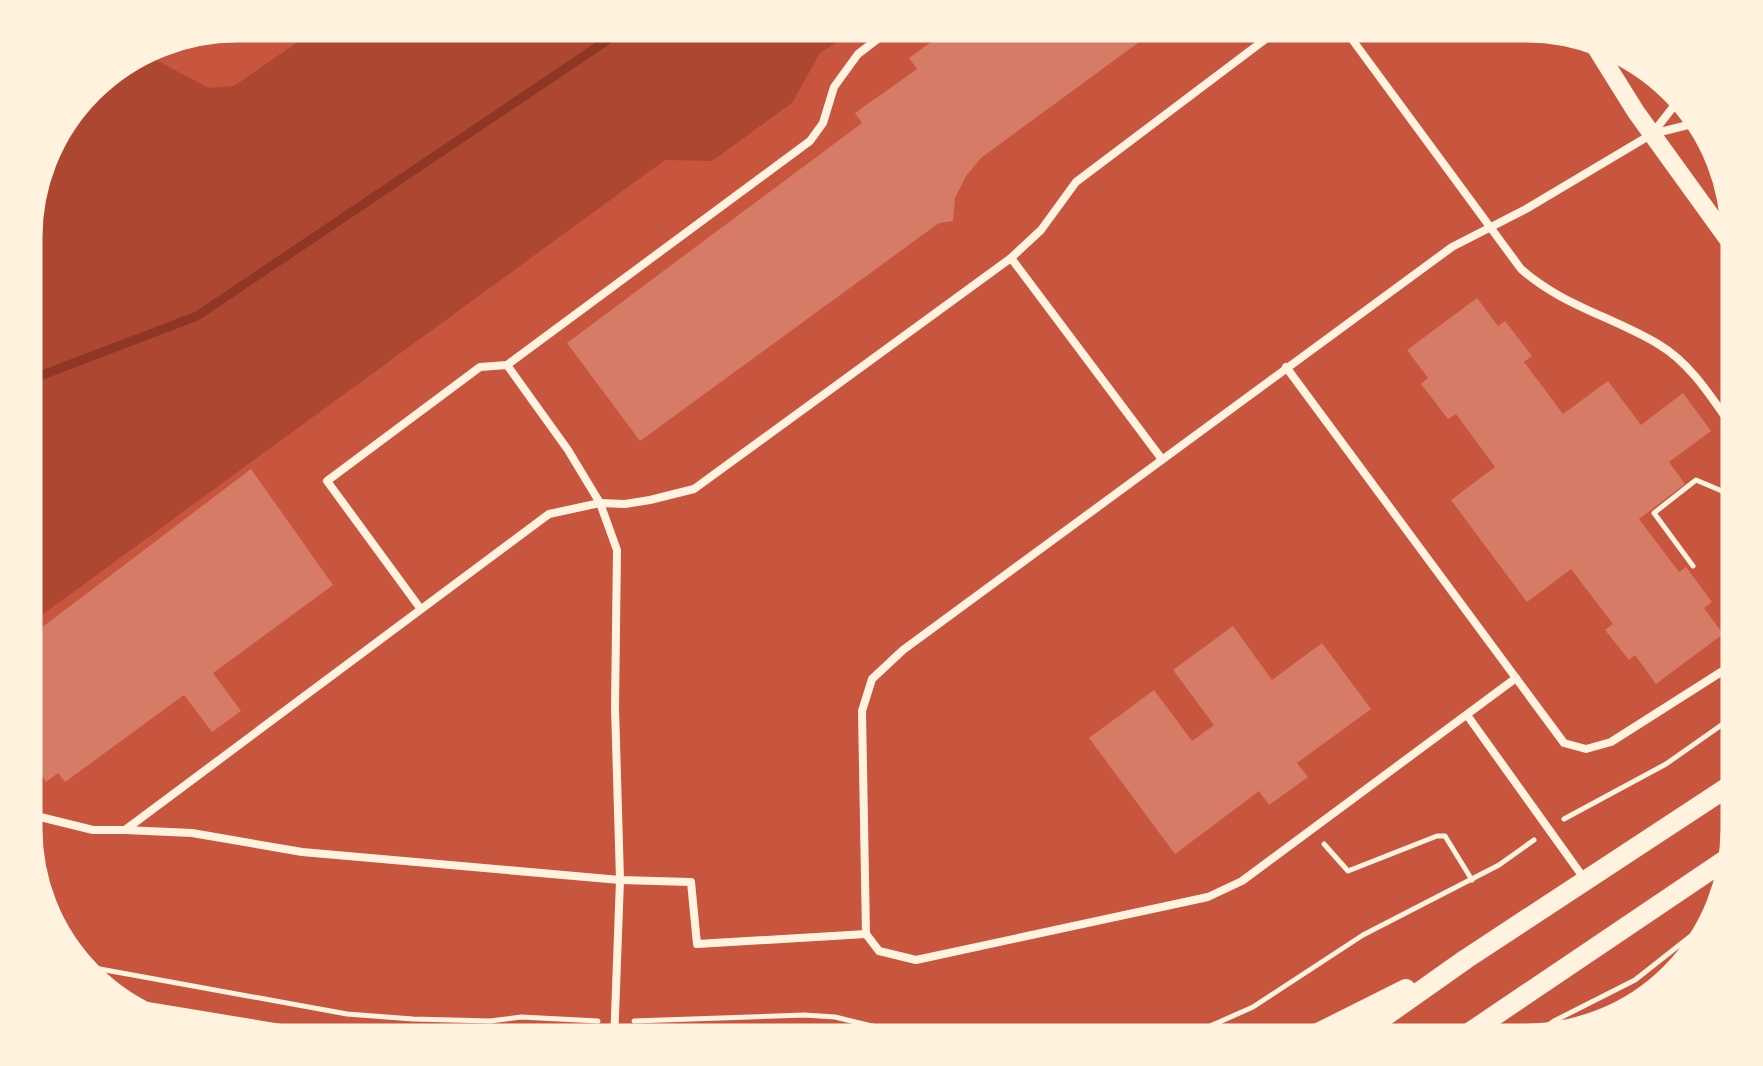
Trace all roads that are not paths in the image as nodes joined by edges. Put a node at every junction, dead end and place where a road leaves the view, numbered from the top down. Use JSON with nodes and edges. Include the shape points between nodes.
{"nodes":[{"id":1,"x":876,"y":40,"type":"edge"},
{"id":2,"x":1264,"y":40,"type":"edge"},
{"id":3,"x":1353,"y":40,"type":"edge"},
{"id":4,"x":1602,"y":55,"type":"edge"},
{"id":5,"x":1673,"y":107,"type":"edge"},
{"id":6,"x":1688,"y":125,"type":"edge"},
{"id":7,"x":1652,"y":134,"type":"junction"},
{"id":8,"x":1491,"y":227,"type":"junction"},
{"id":9,"x":1723,"y":232,"type":"edge"},
{"id":10,"x":1011,"y":258,"type":"junction"},
{"id":11,"x":507,"y":365,"type":"junction"},
{"id":12,"x":1286,"y":367,"type":"junction"},
{"id":13,"x":1723,"y":415,"type":"edge"},
{"id":14,"x":1161,"y":458,"type":"junction"},
{"id":15,"x":600,"y":503,"type":"junction"},
{"id":16,"x":420,"y":608,"type":"junction"},
{"id":17,"x":1723,"y":671,"type":"edge"},
{"id":18,"x":1516,"y":678,"type":"junction"},
{"id":19,"x":1467,"y":715,"type":"junction"},
{"id":20,"x":1723,"y":790,"type":"edge"},
{"id":21,"x":40,"y":817,"type":"edge"},
{"id":22,"x":125,"y":830,"type":"junction"},
{"id":23,"x":1720,"y":864,"type":"edge"},
{"id":24,"x":620,"y":880,"type":"junction"},
{"id":25,"x":1586,"y":880,"type":"junction"},
{"id":26,"x":866,"y":934,"type":"junction"},
{"id":27,"x":1466,"y":960,"type":"junction"},
{"id":28,"x":616,"y":1026,"type":"edge"},
{"id":29,"x":1332,"y":1026,"type":"edge"},
{"id":30,"x":1371,"y":1026,"type":"edge"},
{"id":31,"x":1479,"y":1026,"type":"edge"}],
"edges":[{"from":1,"to":11,"type":"lane","via":[[834,87],[810,141]]},
{"from":2,"to":10,"type":"lane","via":[[1076,182]]},
{"from":3,"to":8,"type":"lane"},
{"from":4,"to":7,"type":"street"},
{"from":5,"to":7,"type":"lane"},
{"from":6,"to":7,"type":"lane"},
{"from":7,"to":8,"type":"lane"},
{"from":7,"to":9,"type":"street"},
{"from":8,"to":12,"type":"lane","via":[[1452,247]]},
{"from":8,"to":13,"type":"lane","via":[[1543,288],[1683,361]]},
{"from":10,"to":14,"type":"lane"},
{"from":10,"to":15,"type":"lane","via":[[694,489]]},
{"from":11,"to":15,"type":"lane"},
{"from":11,"to":16,"type":"lane","via":[[480,367],[327,481]]},
{"from":12,"to":14,"type":"lane"},
{"from":12,"to":18,"type":"lane"},
{"from":14,"to":26,"type":"lane","via":[[872,679],[862,710]]},
{"from":15,"to":16,"type":"lane","via":[[549,514]]},
{"from":15,"to":24,"type":"lane","via":[[617,550]]},
{"from":16,"to":22,"type":"lane"},
{"from":17,"to":18,"type":"lane","via":[[1611,742],[1586,749],[1564,743]]},
{"from":18,"to":19,"type":"lane"},
{"from":19,"to":25,"type":"lane"},
{"from":19,"to":26,"type":"lane","via":[[1242,881],[1208,897],[916,960],[880,951]]},
{"from":20,"to":25,"type":"main road"},
{"from":21,"to":22,"type":"lane"},
{"from":22,"to":24,"type":"lane"},
{"from":23,"to":31,"type":"main road"},
{"from":24,"to":26,"type":"lane","via":[[691,882],[697,944]]},
{"from":24,"to":28,"type":"lane"},
{"from":25,"to":27,"type":"main road"},
{"from":27,"to":29,"type":"main road"},
{"from":27,"to":30,"type":"main road"}]}
